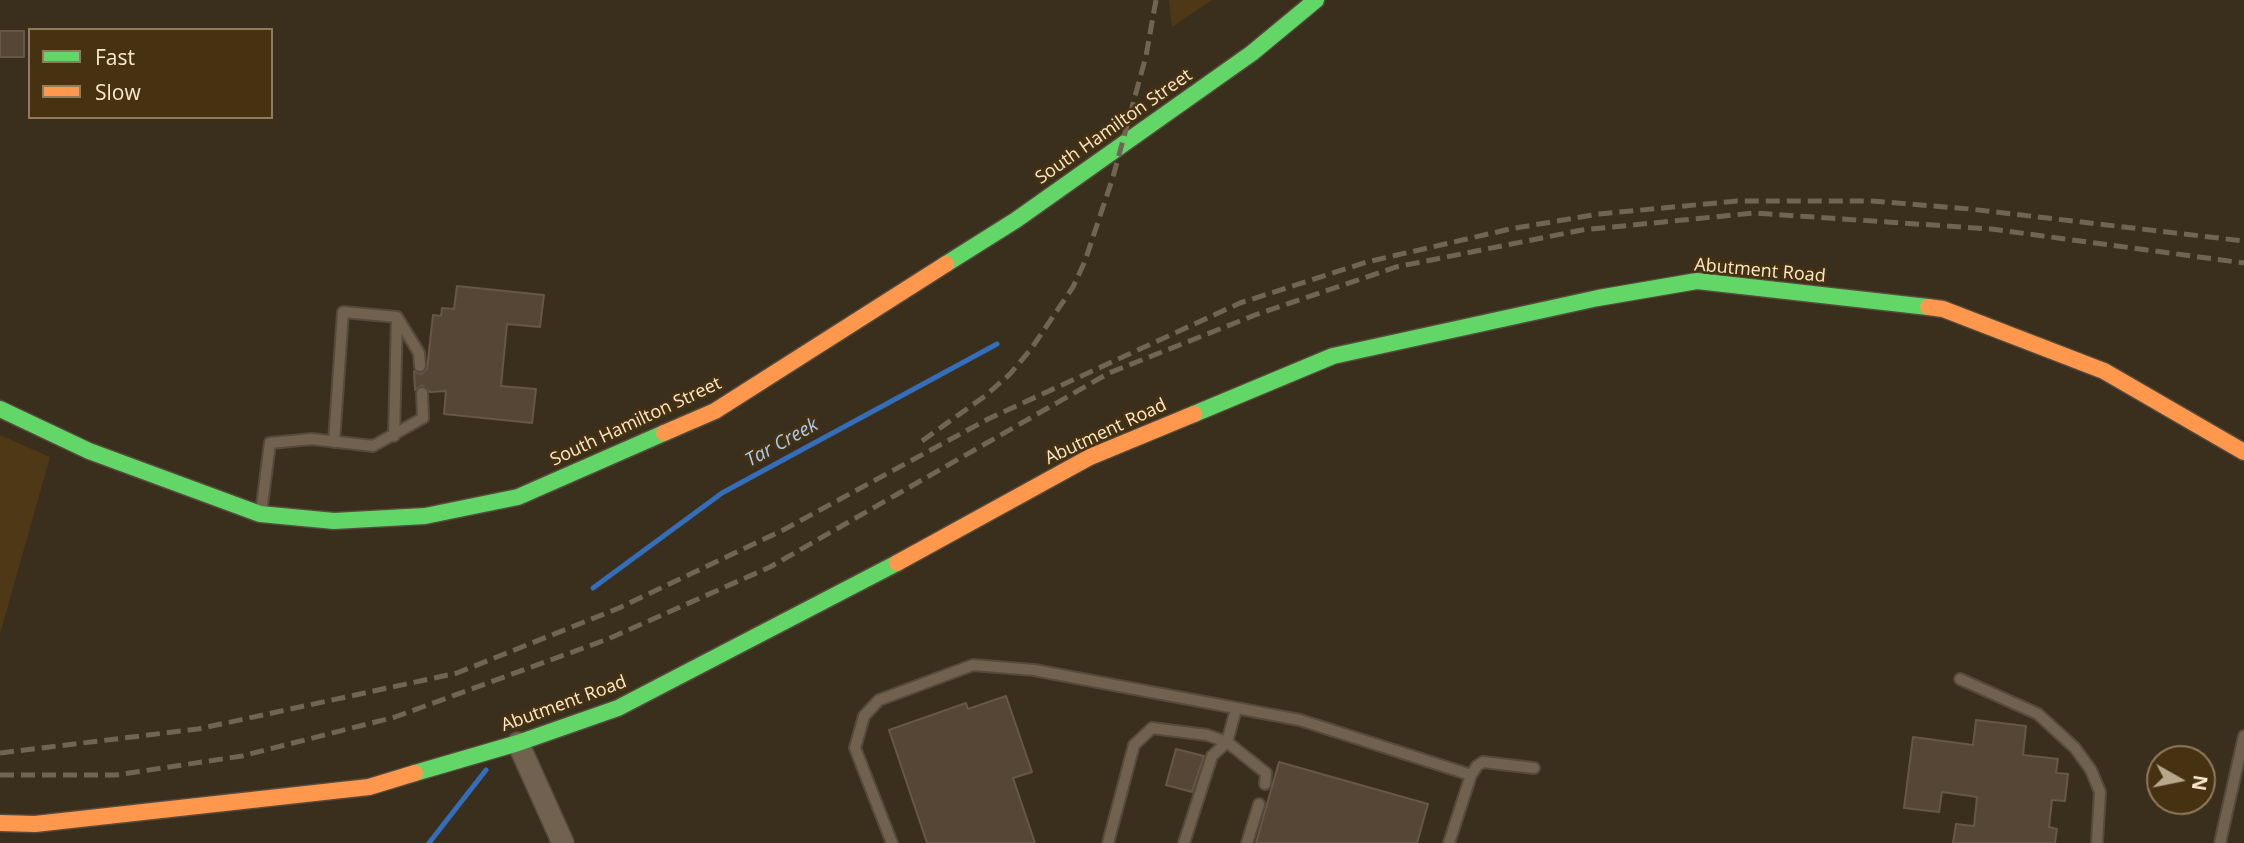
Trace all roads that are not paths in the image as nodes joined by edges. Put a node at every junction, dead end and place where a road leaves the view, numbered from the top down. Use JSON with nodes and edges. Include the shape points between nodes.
{"nodes":[{"id":1,"x":1316,"y":0,"type":"edge"},
{"id":2,"x":397,"y":317,"type":"junction"},
{"id":3,"x":420,"y":366,"type":"dead end"},
{"id":4,"x":422,"y":393,"type":"dead end"},
{"id":5,"x":0,"y":409,"type":"edge"},
{"id":6,"x":394,"y":436,"type":"junction"},
{"id":7,"x":334,"y":442,"type":"junction"},
{"id":8,"x":2244,"y":452,"type":"edge"},
{"id":9,"x":260,"y":514,"type":"junction"},
{"id":10,"x":1960,"y":679,"type":"dead end"},
{"id":11,"x":1236,"y":709,"type":"junction"},
{"id":12,"x":2244,"y":736,"type":"edge"},
{"id":13,"x":1227,"y":742,"type":"junction"},
{"id":14,"x":518,"y":743,"type":"junction"},
{"id":15,"x":1534,"y":768,"type":"dead end"},
{"id":16,"x":1471,"y":775,"type":"junction"},
{"id":17,"x":1265,"y":784,"type":"dead end"},
{"id":18,"x":1259,"y":804,"type":"dead end"},
{"id":19,"x":0,"y":823,"type":"edge"},
{"id":20,"x":563,"y":843,"type":"edge"},
{"id":21,"x":892,"y":843,"type":"edge"},
{"id":22,"x":1108,"y":843,"type":"edge"},
{"id":23,"x":1184,"y":843,"type":"edge"},
{"id":24,"x":1247,"y":843,"type":"edge"},
{"id":25,"x":1449,"y":843,"type":"edge"},
{"id":26,"x":2097,"y":843,"type":"edge"},
{"id":27,"x":2220,"y":843,"type":"edge"}],
"edges":[{"from":1,"to":9,"type":"main road","name":"South Hamilton Street","via":[[1252,53],[1016,220],[715,411],[518,497],[425,516],[334,521]]},
{"from":2,"to":3,"type":"lane","via":[[419,354]]},
{"from":2,"to":6,"type":"lane"},
{"from":2,"to":7,"type":"lane","via":[[343,313]]},
{"from":4,"to":6,"type":"lane","via":[[423,418]]},
{"from":5,"to":9,"type":"main road","name":"South Hamilton Street","via":[[89,451]]},
{"from":6,"to":7,"type":"lane","via":[[373,446]]},
{"from":7,"to":9,"type":"lane","via":[[270,443]]},
{"from":8,"to":14,"type":"main road","name":"Abutment Road","via":[[2104,372],[1943,309],[1697,281],[1334,356],[1090,457],[618,708]]},
{"from":10,"to":26,"type":"lane","via":[[2038,714],[2075,748],[2100,792]]},
{"from":11,"to":13,"type":"lane"},
{"from":11,"to":16,"type":"lane","via":[[1300,720]]},
{"from":11,"to":21,"type":"lane","via":[[1034,670],[972,664],[879,700],[864,716],[855,748]]},
{"from":12,"to":27,"type":"lane"},
{"from":13,"to":17,"type":"lane","via":[[1266,773]]},
{"from":13,"to":22,"type":"lane","via":[[1168,729],[1146,731],[1134,745]]},
{"from":13,"to":23,"type":"lane","via":[[1212,756]]},
{"from":14,"to":19,"type":"main road","name":"Abutment Road","via":[[369,787],[35,824]]},
{"from":14,"to":20,"type":"street"},
{"from":15,"to":16,"type":"lane","via":[[1483,762]]},
{"from":16,"to":25,"type":"lane"},
{"from":18,"to":24,"type":"lane"}]}
